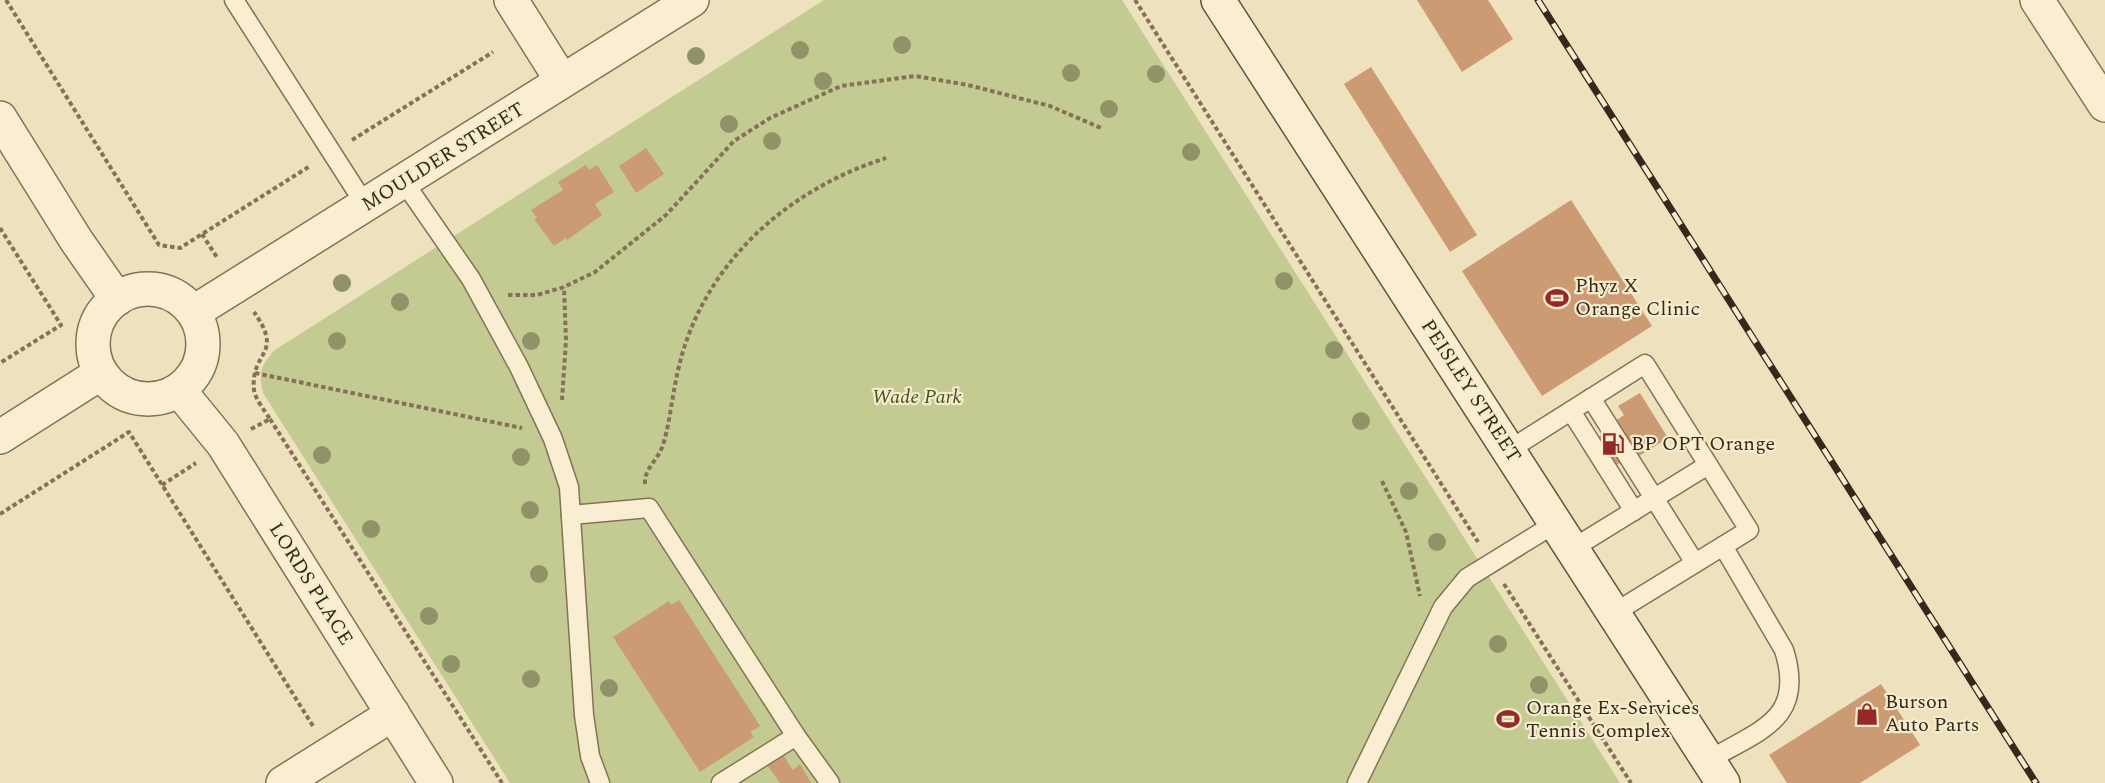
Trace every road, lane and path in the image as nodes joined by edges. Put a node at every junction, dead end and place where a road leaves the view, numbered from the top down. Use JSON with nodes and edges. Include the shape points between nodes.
{"nodes":[{"id":1,"x":6,"y":0,"type":"edge"},
{"id":2,"x":234,"y":0,"type":"edge"},
{"id":3,"x":511,"y":0,"type":"edge"},
{"id":4,"x":692,"y":0,"type":"edge"},
{"id":5,"x":1135,"y":0,"type":"edge"},
{"id":6,"x":1218,"y":0,"type":"edge"},
{"id":7,"x":2037,"y":0,"type":"edge"},
{"id":8,"x":493,"y":52,"type":"dead end"},
{"id":9,"x":562,"y":81,"type":"junction"},
{"id":10,"x":2105,"y":105,"type":"edge"},
{"id":11,"x":0,"y":117,"type":"edge"},
{"id":12,"x":1101,"y":128,"type":"dead end"},
{"id":13,"x":333,"y":152,"type":"junction"},
{"id":14,"x":886,"y":158,"type":"dead end"},
{"id":15,"x":404,"y":182,"type":"junction"},
{"id":16,"x":366,"y":206,"type":"junction"},
{"id":17,"x":0,"y":228,"type":"edge"},
{"id":18,"x":202,"y":234,"type":"junction"},
{"id":19,"x":474,"y":284,"type":"junction"},
{"id":20,"x":237,"y":287,"type":"junction"},
{"id":21,"x":564,"y":287,"type":"junction"},
{"id":22,"x":117,"y":299,"type":"junction"},
{"id":23,"x":194,"y":312,"type":"junction"},
{"id":24,"x":0,"y":363,"type":"edge"},
{"id":25,"x":101,"y":373,"type":"junction"},
{"id":26,"x":255,"y":374,"type":"junction"},
{"id":27,"x":179,"y":390,"type":"junction"},
{"id":28,"x":1591,"y":398,"type":"junction"},
{"id":29,"x":1571,"y":411,"type":"junction"},
{"id":30,"x":270,"y":419,"type":"junction"},
{"id":31,"x":550,"y":434,"type":"junction"},
{"id":32,"x":0,"y":437,"type":"edge"},
{"id":33,"x":223,"y":444,"type":"junction"},
{"id":34,"x":1509,"y":450,"type":"junction"},
{"id":35,"x":1708,"y":465,"type":"junction"},
{"id":36,"x":1382,"y":481,"type":"dead end"},
{"id":37,"x":162,"y":485,"type":"junction"},
{"id":38,"x":1654,"y":498,"type":"junction"},
{"id":39,"x":649,"y":508,"type":"junction"},
{"id":40,"x":1634,"y":511,"type":"junction"},
{"id":41,"x":0,"y":514,"type":"edge"},
{"id":42,"x":571,"y":515,"type":"junction"},
{"id":43,"x":1564,"y":536,"type":"junction"},
{"id":44,"x":1723,"y":546,"type":"junction"},
{"id":45,"x":1491,"y":563,"type":"junction"},
{"id":46,"x":1695,"y":563,"type":"junction"},
{"id":47,"x":1420,"y":600,"type":"dead end"},
{"id":48,"x":1614,"y":614,"type":"junction"},
{"id":49,"x":393,"y":714,"type":"junction"},
{"id":50,"x":796,"y":736,"type":"junction"},
{"id":51,"x":330,"y":753,"type":"junction"},
{"id":52,"x":1716,"y":772,"type":"edge"},
{"id":53,"x":283,"y":783,"type":"edge"},
{"id":54,"x":436,"y":783,"type":"edge"},
{"id":55,"x":502,"y":783,"type":"edge"},
{"id":56,"x":600,"y":783,"type":"edge"},
{"id":57,"x":721,"y":783,"type":"edge"},
{"id":58,"x":830,"y":783,"type":"edge"},
{"id":59,"x":1357,"y":783,"type":"edge"},
{"id":60,"x":1631,"y":783,"type":"edge"}],
"edges":[{"from":1,"to":18,"type":"path","via":[[159,245],[180,248]]},
{"from":2,"to":13,"type":"lane"},
{"from":3,"to":9,"type":"street"},
{"from":4,"to":9,"type":"street","name":"MOULDER STREET"},
{"from":5,"to":45,"type":"path"},
{"from":6,"to":34,"type":"street","name":"PEISLEY STREET"},
{"from":7,"to":10,"type":"street"},
{"from":8,"to":13,"type":"path"},
{"from":9,"to":15,"type":"street","name":"MOULDER STREET"},
{"from":11,"to":22,"type":"street"},
{"from":12,"to":21,"type":"path","via":[[1050,106],[915,76],[841,86],[770,118],[734,141],[666,215],[595,272]]},
{"from":13,"to":16,"type":"lane"},
{"from":13,"to":18,"type":"path"},
{"from":14,"to":39,"type":"path","via":[[826,182],[768,222],[732,261],[703,303],[676,375],[664,441],[645,479]]},
{"from":15,"to":16,"type":"street","name":"MOULDER STREET"},
{"from":15,"to":19,"type":"lane"},
{"from":16,"to":20,"type":"street","name":"MOULDER STREET"},
{"from":17,"to":24,"type":"path","via":[[61,325]]},
{"from":18,"to":20,"type":"path"},
{"from":19,"to":21,"type":"path","via":[[505,295],[537,295]]},
{"from":19,"to":31,"type":"lane"},
{"from":20,"to":23,"type":"street","name":"MOULDER STREET"},
{"from":20,"to":26,"type":"path","via":[[266,329],[268,346]]},
{"from":21,"to":31,"type":"path","via":[[564,391]]},
{"from":22,"to":23,"type":"street","via":[[144,289],[158,290],[184,302]]},
{"from":22,"to":25,"type":"street","via":[[99,320],[94,333],[95,360]]},
{"from":23,"to":27,"type":"street","via":[[203,339],[202,354],[198,368]]},
{"from":25,"to":27,"type":"street","via":[[111,385],[137,398],[152,399]]},
{"from":25,"to":32,"type":"street"},
{"from":26,"to":30,"type":"path","via":[[254,392]]},
{"from":26,"to":31,"type":"path"},
{"from":27,"to":33,"type":"street","name":"LORDS PLACE"},
{"from":28,"to":29,"type":"lane"},
{"from":28,"to":35,"type":"lane","via":[[1645,364]]},
{"from":28,"to":38,"type":"lane"},
{"from":29,"to":34,"type":"lane"},
{"from":29,"to":40,"type":"lane"},
{"from":30,"to":33,"type":"path"},
{"from":30,"to":55,"type":"path"},
{"from":31,"to":42,"type":"lane","via":[[569,487]]},
{"from":33,"to":37,"type":"path"},
{"from":33,"to":49,"type":"street","name":"LORDS PLACE"},
{"from":34,"to":43,"type":"street","name":"PEISLEY STREET"},
{"from":35,"to":38,"type":"lane"},
{"from":35,"to":44,"type":"lane","via":[[1749,530]]},
{"from":36,"to":47,"type":"path","via":[[1406,532]]},
{"from":37,"to":41,"type":"path","via":[[129,432]]},
{"from":37,"to":51,"type":"path"},
{"from":38,"to":40,"type":"lane"},
{"from":38,"to":46,"type":"lane"},
{"from":39,"to":42,"type":"lane"},
{"from":39,"to":50,"type":"lane"},
{"from":40,"to":43,"type":"lane"},
{"from":42,"to":56,"type":"lane","via":[[584,715],[590,756]]},
{"from":43,"to":45,"type":"lane"},
{"from":43,"to":48,"type":"street","name":"PEISLEY STREET"},
{"from":44,"to":46,"type":"lane"},
{"from":44,"to":52,"type":"lane","via":[[1784,650],[1790,687],[1778,718]]},
{"from":45,"to":59,"type":"lane","via":[[1467,578],[1443,607]]},
{"from":45,"to":60,"type":"path"},
{"from":46,"to":48,"type":"lane"},
{"from":48,"to":52,"type":"street","name":"PEISLEY STREET"},
{"from":49,"to":51,"type":"street"},
{"from":49,"to":54,"type":"street","name":"LORDS PLACE"},
{"from":50,"to":57,"type":"lane"},
{"from":50,"to":58,"type":"lane"},
{"from":51,"to":53,"type":"street"}]}
